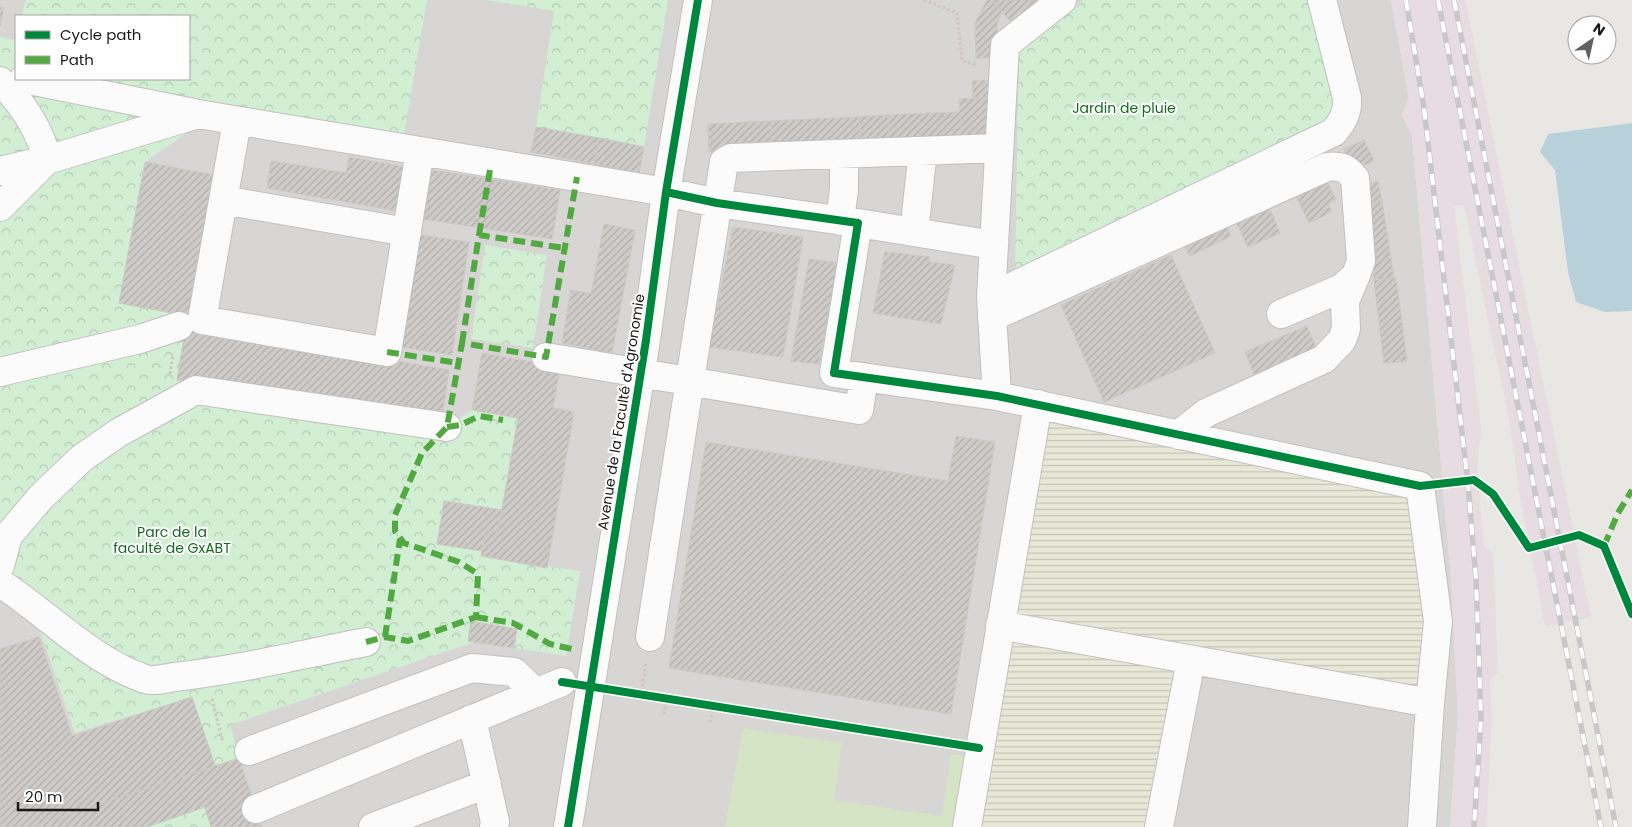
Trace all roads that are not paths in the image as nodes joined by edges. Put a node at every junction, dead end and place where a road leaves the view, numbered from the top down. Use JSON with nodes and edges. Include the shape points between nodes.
{"nodes":[{"id":1,"x":698,"y":0,"type":"edge"},
{"id":2,"x":1062,"y":0,"type":"edge"},
{"id":3,"x":1322,"y":0,"type":"edge"},
{"id":4,"x":0,"y":74,"type":"edge"},
{"id":5,"x":15,"y":77,"type":"edge"},
{"id":6,"x":29,"y":80,"type":"edge"},
{"id":7,"x":0,"y":81,"type":"edge"},
{"id":8,"x":198,"y":114,"type":"junction"},
{"id":9,"x":238,"y":121,"type":"junction"},
{"id":10,"x":999,"y":148,"type":"junction"},
{"id":11,"x":923,"y":151,"type":"junction"},
{"id":12,"x":420,"y":152,"type":"junction"},
{"id":13,"x":844,"y":154,"type":"junction"},
{"id":14,"x":47,"y":160,"type":"junction"},
{"id":15,"x":0,"y":171,"type":"edge"},
{"id":16,"x":666,"y":192,"type":"junction"},
{"id":17,"x":223,"y":200,"type":"junction"},
{"id":18,"x":717,"y":203,"type":"junction"},
{"id":19,"x":0,"y":207,"type":"edge"},
{"id":20,"x":849,"y":222,"type":"junction"},
{"id":21,"x":407,"y":232,"type":"junction"},
{"id":22,"x":914,"y":232,"type":"junction"},
{"id":23,"x":994,"y":245,"type":"junction"},
{"id":24,"x":1356,"y":274,"type":"junction"},
{"id":25,"x":992,"y":307,"type":"junction"},
{"id":26,"x":1281,"y":314,"type":"dead end"},
{"id":27,"x":179,"y":326,"type":"road end"},
{"id":28,"x":546,"y":357,"type":"dead end"},
{"id":29,"x":0,"y":372,"type":"edge"},
{"id":30,"x":639,"y":372,"type":"junction"},
{"id":31,"x":864,"y":377,"type":"junction"},
{"id":32,"x":688,"y":381,"type":"junction"},
{"id":33,"x":997,"y":396,"type":"junction"},
{"id":34,"x":1038,"y":404,"type":"junction"},
{"id":35,"x":448,"y":427,"type":"dead end"},
{"id":36,"x":1178,"y":435,"type":"junction"},
{"id":37,"x":0,"y":566,"type":"edge"},
{"id":38,"x":0,"y":583,"type":"edge"},
{"id":39,"x":1000,"y":625,"type":"junction"},
{"id":40,"x":650,"y":637,"type":"road end"},
{"id":41,"x":366,"y":642,"type":"dead end"},
{"id":42,"x":1191,"y":660,"type":"junction"},
{"id":43,"x":562,"y":682,"type":"dead end"},
{"id":44,"x":536,"y":693,"type":"junction"},
{"id":45,"x":1430,"y":703,"type":"junction"},
{"id":46,"x":472,"y":719,"type":"junction"},
{"id":47,"x":249,"y":751,"type":"dead end"},
{"id":48,"x":487,"y":784,"type":"junction"},
{"id":49,"x":256,"y":809,"type":"dead end"},
{"id":50,"x":373,"y":827,"type":"edge"},
{"id":51,"x":494,"y":827,"type":"edge"},
{"id":52,"x":568,"y":827,"type":"edge"},
{"id":53,"x":967,"y":827,"type":"edge"},
{"id":54,"x":1159,"y":827,"type":"edge"},
{"id":55,"x":1422,"y":827,"type":"edge"}],
"edges":[{"from":1,"to":16,"type":"street","name":"Avenue de la Faculté d'Agronomie"},
{"from":2,"to":10,"type":"street","via":[[1004,45]]},
{"from":3,"to":25,"type":"street","via":[[1348,108],[1334,132]]},
{"from":4,"to":5,"type":"street"},
{"from":6,"to":8,"type":"street"},
{"from":7,"to":14,"type":"street","via":[[24,109],[44,147]]},
{"from":8,"to":9,"type":"street"},
{"from":8,"to":14,"type":"street"},
{"from":9,"to":12,"type":"street"},
{"from":9,"to":17,"type":"street"},
{"from":10,"to":11,"type":"street"},
{"from":10,"to":23,"type":"street"},
{"from":11,"to":13,"type":"street"},
{"from":11,"to":22,"type":"street"},
{"from":12,"to":16,"type":"street"},
{"from":12,"to":21,"type":"street"},
{"from":13,"to":18,"type":"street","via":[[731,158],[724,162]]},
{"from":13,"to":20,"type":"street","via":[[844,189]]},
{"from":14,"to":15,"type":"street"},
{"from":14,"to":19,"type":"street"},
{"from":16,"to":18,"type":"street"},
{"from":16,"to":30,"type":"street","name":"Avenue de la Faculté d'Agronomie"},
{"from":17,"to":21,"type":"street"},
{"from":17,"to":21,"type":"street","via":[[202,320],[377,351],[387,352]]},
{"from":18,"to":20,"type":"street"},
{"from":18,"to":32,"type":"street"},
{"from":20,"to":22,"type":"street"},
{"from":20,"to":31,"type":"street","via":[[834,373]]},
{"from":22,"to":23,"type":"street"},
{"from":23,"to":25,"type":"street"},
{"from":24,"to":25,"type":"street","via":[[1361,261],[1355,178],[1338,165]]},
{"from":24,"to":26,"type":"street","via":[[1342,288]]},
{"from":24,"to":36,"type":"street","via":[[1345,301],[1346,329],[1342,340],[1324,359],[1206,413]]},
{"from":25,"to":33,"type":"street"},
{"from":27,"to":29,"type":"street","via":[[140,339]]},
{"from":28,"to":30,"type":"street"},
{"from":30,"to":32,"type":"street"},
{"from":30,"to":52,"type":"street","name":"Avenue de la Faculté d'Agronomie"},
{"from":31,"to":32,"type":"street","via":[[859,410]]},
{"from":31,"to":33,"type":"street"},
{"from":32,"to":40,"type":"street"},
{"from":33,"to":34,"type":"street"},
{"from":34,"to":36,"type":"street"},
{"from":34,"to":39,"type":"street"},
{"from":35,"to":37,"type":"street","via":[[196,390],[118,433],[82,458],[41,497],[8,536]]},
{"from":36,"to":45,"type":"street","via":[[1420,486],[1438,621]]},
{"from":38,"to":41,"type":"street","via":[[108,661],[147,680],[206,674]]},
{"from":39,"to":42,"type":"street"},
{"from":39,"to":53,"type":"street"},
{"from":42,"to":45,"type":"street"},
{"from":42,"to":54,"type":"street"},
{"from":43,"to":44,"type":"street"},
{"from":44,"to":46,"type":"street"},
{"from":44,"to":47,"type":"street","via":[[514,672],[472,668]]},
{"from":45,"to":55,"type":"street"},
{"from":46,"to":48,"type":"street"},
{"from":46,"to":49,"type":"street"},
{"from":48,"to":50,"type":"street"},
{"from":48,"to":51,"type":"street"}]}
